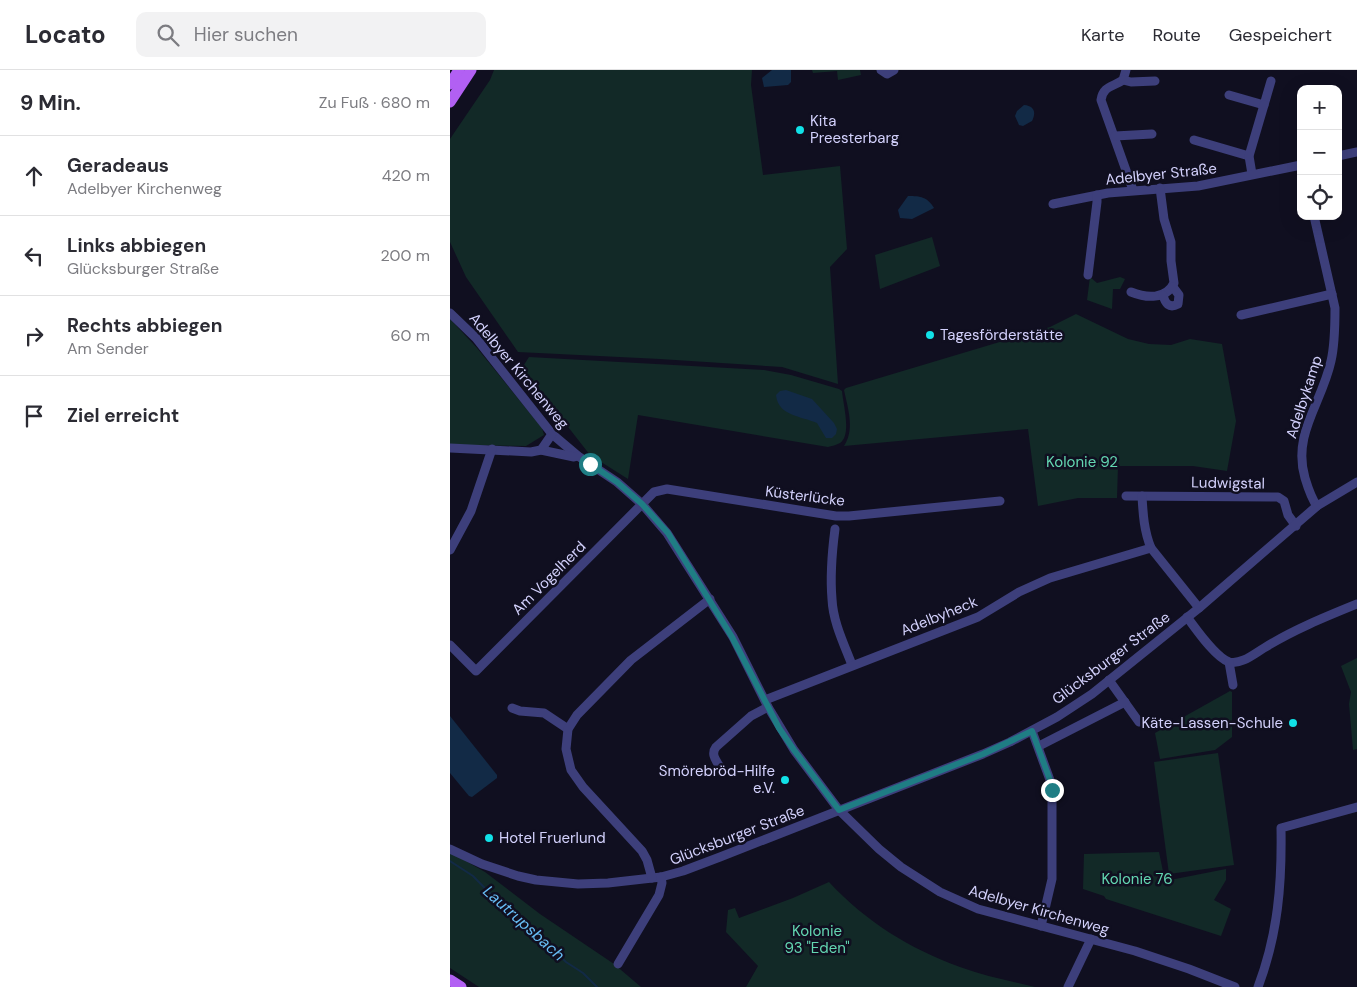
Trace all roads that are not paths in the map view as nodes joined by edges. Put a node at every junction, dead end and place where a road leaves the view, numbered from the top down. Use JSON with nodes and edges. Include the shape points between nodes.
{"nodes":[{"id":1,"x":459,"y":70,"type":"edge"},
{"id":2,"x":471,"y":70,"type":"edge"},
{"id":3,"x":881,"y":70,"type":"edge"},
{"id":4,"x":894,"y":70,"type":"edge"},
{"id":5,"x":1126,"y":70,"type":"edge"},
{"id":6,"x":1122,"y":80,"type":"junction"},
{"id":7,"x":1155,"y":81,"type":"dead end"},
{"id":8,"x":1271,"y":81,"type":"dead end"},
{"id":9,"x":450,"y":84,"type":"edge"},
{"id":10,"x":1229,"y":95,"type":"dead end"},
{"id":11,"x":450,"y":102,"type":"edge"},
{"id":12,"x":1264,"y":105,"type":"junction"},
{"id":13,"x":1152,"y":134,"type":"dead end"},
{"id":14,"x":1115,"y":136,"type":"junction"},
{"id":15,"x":1194,"y":140,"type":"dead end"},
{"id":16,"x":1357,"y":152,"type":"edge"},
{"id":17,"x":1342,"y":155,"type":"edge"},
{"id":18,"x":1249,"y":156,"type":"junction"},
{"id":19,"x":1297,"y":165,"type":"edge"},
{"id":20,"x":1252,"y":174,"type":"junction"},
{"id":21,"x":1160,"y":188,"type":"junction"},
{"id":22,"x":1134,"y":190,"type":"junction"},
{"id":23,"x":1097,"y":195,"type":"junction"},
{"id":24,"x":1053,"y":204,"type":"dead end"},
{"id":25,"x":1315,"y":220,"type":"edge"},
{"id":26,"x":1088,"y":275,"type":"dead end"},
{"id":27,"x":1173,"y":287,"type":"junction"},
{"id":28,"x":1131,"y":292,"type":"dead end"},
{"id":29,"x":1332,"y":294,"type":"junction"},
{"id":30,"x":1163,"y":295,"type":"junction"},
{"id":31,"x":450,"y":313,"type":"edge"},
{"id":32,"x":1241,"y":315,"type":"dead end"},
{"id":33,"x":552,"y":434,"type":"junction"},
{"id":34,"x":450,"y":448,"type":"edge"},
{"id":35,"x":492,"y":449,"type":"junction"},
{"id":36,"x":541,"y":450,"type":"junction"},
{"id":37,"x":578,"y":456,"type":"junction"},
{"id":38,"x":1357,"y":482,"type":"edge"},
{"id":39,"x":1126,"y":496,"type":"dead end"},
{"id":40,"x":1142,"y":496,"type":"junction"},
{"id":41,"x":1000,"y":501,"type":"dead end"},
{"id":42,"x":642,"y":504,"type":"junction"},
{"id":43,"x":1317,"y":506,"type":"junction"},
{"id":44,"x":1296,"y":526,"type":"junction"},
{"id":45,"x":834,"y":529,"type":"dead end"},
{"id":46,"x":1151,"y":548,"type":"junction"},
{"id":47,"x":450,"y":550,"type":"edge"},
{"id":48,"x":710,"y":599,"type":"junction"},
{"id":49,"x":1357,"y":604,"type":"edge"},
{"id":50,"x":1198,"y":608,"type":"junction"},
{"id":51,"x":1187,"y":617,"type":"junction"},
{"id":52,"x":450,"y":645,"type":"edge"},
{"id":53,"x":1229,"y":662,"type":"junction"},
{"id":54,"x":852,"y":665,"type":"junction"},
{"id":55,"x":1109,"y":680,"type":"junction"},
{"id":56,"x":1233,"y":685,"type":"dead end"},
{"id":57,"x":1125,"y":702,"type":"junction"},
{"id":58,"x":766,"y":704,"type":"junction"},
{"id":59,"x":512,"y":708,"type":"dead end"},
{"id":60,"x":1138,"y":722,"type":"dead end"},
{"id":61,"x":568,"y":729,"type":"junction"},
{"id":62,"x":1032,"y":731,"type":"junction"},
{"id":63,"x":1039,"y":746,"type":"junction"},
{"id":64,"x":721,"y":769,"type":"dead end"},
{"id":65,"x":1357,"y":807,"type":"edge"},
{"id":66,"x":839,"y":810,"type":"junction"},
{"id":67,"x":450,"y":848,"type":"edge"},
{"id":68,"x":656,"y":877,"type":"junction"},
{"id":69,"x":1041,"y":926,"type":"junction"},
{"id":70,"x":1091,"y":939,"type":"junction"},
{"id":71,"x":618,"y":964,"type":"dead end"},
{"id":72,"x":450,"y":980,"type":"edge"},
{"id":73,"x":461,"y":987,"type":"edge"},
{"id":74,"x":1068,"y":987,"type":"edge"},
{"id":75,"x":1235,"y":987,"type":"edge"},
{"id":76,"x":1258,"y":987,"type":"edge"}],
"edges":[{"from":1,"to":9,"type":"main road"},
{"from":2,"to":11,"type":"main road"},
{"from":3,"to":4,"type":"street","via":[[887,74]]},
{"from":5,"to":6,"type":"street"},
{"from":6,"to":7,"type":"street"},
{"from":6,"to":14,"type":"street","via":[[1105,88],[1101,100]]},
{"from":8,"to":12,"type":"street"},
{"from":10,"to":12,"type":"street"},
{"from":12,"to":18,"type":"street"},
{"from":13,"to":14,"type":"street"},
{"from":14,"to":22,"type":"street"},
{"from":15,"to":18,"type":"street"},
{"from":16,"to":17,"type":"street"},
{"from":18,"to":20,"type":"street"},
{"from":19,"to":20,"type":"street","name":"Adelbyer Straße"},
{"from":20,"to":21,"type":"street","name":"Adelbyer Straße","via":[[1198,186]]},
{"from":21,"to":22,"type":"street","name":"Adelbyer Straße"},
{"from":21,"to":27,"type":"street","via":[[1170,242]]},
{"from":22,"to":23,"type":"street","name":"Adelbyer Straße"},
{"from":23,"to":24,"type":"street","name":"Adelbyer Straße"},
{"from":23,"to":26,"type":"street"},
{"from":25,"to":29,"type":"street","name":"Adelbykamp"},
{"from":27,"to":30,"type":"street"},
{"from":27,"to":30,"type":"street","via":[[1179,295],[1178,304],[1166,304]]},
{"from":28,"to":30,"type":"street"},
{"from":29,"to":32,"type":"street"},
{"from":29,"to":43,"type":"street","name":"Adelbykamp","via":[[1335,317],[1331,361],[1303,437],[1301,451],[1306,482]]},
{"from":31,"to":33,"type":"street","name":"Adelbyer Kirchenweg","via":[[476,338]]},
{"from":33,"to":36,"type":"street"},
{"from":33,"to":37,"type":"street","name":"Adelbyer Kirchenweg"},
{"from":34,"to":35,"type":"street"},
{"from":35,"to":36,"type":"street"},
{"from":35,"to":47,"type":"street","via":[[471,511]]},
{"from":36,"to":37,"type":"street"},
{"from":37,"to":42,"type":"street","name":"Adelbyer Kirchenweg","via":[[617,482]]},
{"from":38,"to":43,"type":"street","name":"Glücksburger Straße"},
{"from":39,"to":40,"type":"street","name":"Ludwigstal"},
{"from":40,"to":44,"type":"street","name":"Ludwigstal","via":[[1278,497],[1284,500],[1288,515]]},
{"from":40,"to":46,"type":"street","via":[[1143,518]]},
{"from":41,"to":42,"type":"street","name":"Küsterlücke","via":[[836,516],[667,489],[654,492]]},
{"from":42,"to":48,"type":"street","name":"Adelbyer Kirchenweg","via":[[668,533]]},
{"from":42,"to":52,"type":"street","name":"Am Vogelherd","via":[[476,671]]},
{"from":43,"to":44,"type":"street","name":"Glücksburger Straße"},
{"from":44,"to":50,"type":"street","name":"Glücksburger Straße"},
{"from":45,"to":54,"type":"street","via":[[832,600],[837,626]]},
{"from":46,"to":50,"type":"street"},
{"from":46,"to":54,"type":"street","name":"Adelbyheck","via":[[1050,578],[978,616]]},
{"from":48,"to":58,"type":"street","name":"Adelbyer Kirchenweg"},
{"from":48,"to":61,"type":"street","via":[[631,660],[577,715]]},
{"from":49,"to":53,"type":"street","via":[[1322,618],[1246,659]]},
{"from":50,"to":51,"type":"street","name":"Glücksburger Straße"},
{"from":51,"to":53,"type":"street"},
{"from":51,"to":55,"type":"street","name":"Glücksburger Straße"},
{"from":53,"to":56,"type":"street"},
{"from":54,"to":58,"type":"street","name":"Adelbyheck"},
{"from":55,"to":57,"type":"street"},
{"from":55,"to":62,"type":"street","name":"Glücksburger Straße","via":[[1073,707]]},
{"from":57,"to":60,"type":"street"},
{"from":57,"to":63,"type":"street"},
{"from":58,"to":64,"type":"street","name":"Adelbyheck","via":[[713,751]]},
{"from":58,"to":66,"type":"street","name":"Adelbyer Kirchenweg","via":[[794,750]]},
{"from":59,"to":61,"type":"street","via":[[544,713]]},
{"from":61,"to":68,"type":"street","via":[[566,749],[571,770],[642,851]]},
{"from":62,"to":63,"type":"street"},
{"from":62,"to":66,"type":"street","name":"Glücksburger Straße","via":[[983,754]]},
{"from":63,"to":69,"type":"street","via":[[1050,780],[1052,804],[1052,879]]},
{"from":65,"to":76,"type":"street","via":[[1281,828],[1278,909]]},
{"from":66,"to":68,"type":"street","name":"Glücksburger Straße","via":[[698,865]]},
{"from":66,"to":69,"type":"street","name":"Adelbyer Kirchenweg","via":[[901,867],[940,892],[989,913]]},
{"from":67,"to":68,"type":"street","name":"Glücksburger Straße","via":[[489,866],[536,880],[578,884]]},
{"from":68,"to":71,"type":"street","via":[[662,883],[659,895]]},
{"from":69,"to":70,"type":"street","name":"Adelbyer Kirchenweg"},
{"from":70,"to":74,"type":"street"},
{"from":70,"to":75,"type":"street","name":"Adelbyer Kirchenweg","via":[[1181,966]]},
{"from":72,"to":73,"type":"main road"}]}
